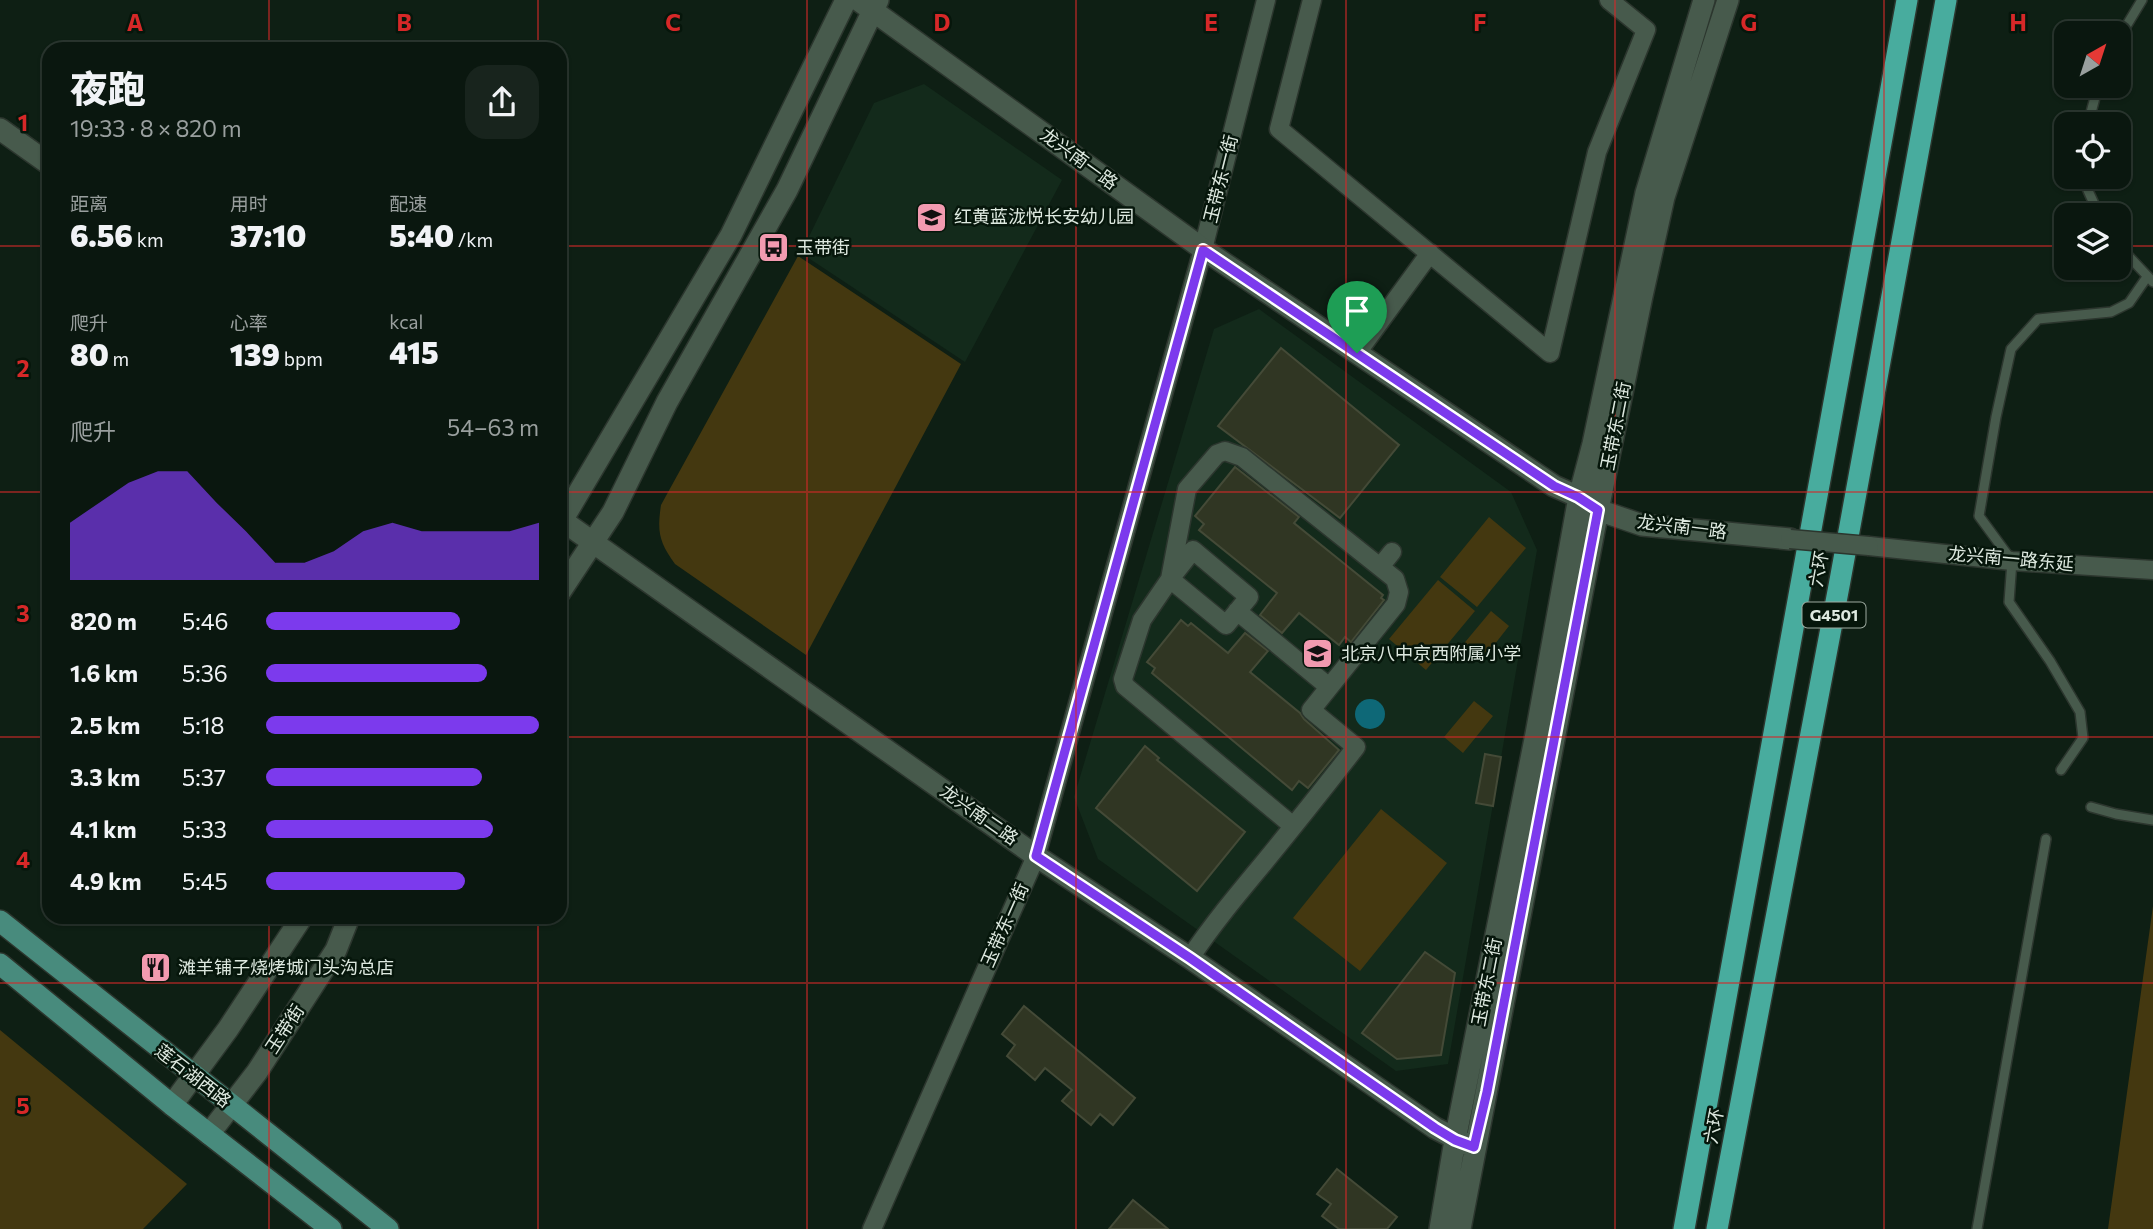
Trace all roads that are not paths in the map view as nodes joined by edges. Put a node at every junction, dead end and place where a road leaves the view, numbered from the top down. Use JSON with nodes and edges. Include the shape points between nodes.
{"nodes":[{"id":1,"x":846,"y":0,"type":"edge"},
{"id":2,"x":1266,"y":0,"type":"edge"},
{"id":3,"x":1312,"y":0,"type":"edge"},
{"id":4,"x":1609,"y":0,"type":"edge"},
{"id":5,"x":1704,"y":0,"type":"edge"},
{"id":6,"x":1728,"y":0,"type":"edge"},
{"id":7,"x":1907,"y":0,"type":"edge"},
{"id":8,"x":1946,"y":0,"type":"edge"},
{"id":9,"x":2142,"y":0,"type":"edge"},
{"id":10,"x":870,"y":4,"type":"edge"},
{"id":11,"x":2129,"y":21,"type":"edge"},
{"id":12,"x":0,"y":130,"type":"edge"},
{"id":13,"x":42,"y":159,"type":"edge"},
{"id":14,"x":1203,"y":250,"type":"junction"},
{"id":15,"x":1430,"y":253,"type":"junction"},
{"id":16,"x":2131,"y":259,"type":"edge"},
{"id":17,"x":2150,"y":279,"type":"edge"},
{"id":18,"x":1357,"y":353,"type":"junction"},
{"id":19,"x":1578,"y":497,"type":"junction"},
{"id":20,"x":1598,"y":510,"type":"junction"},
{"id":21,"x":567,"y":511,"type":"edge"},
{"id":22,"x":567,"y":525,"type":"edge"},
{"id":23,"x":1790,"y":539,"type":"joint"},
{"id":24,"x":593,"y":543,"type":"junction"},
{"id":25,"x":1869,"y":547,"type":"joint"},
{"id":26,"x":1392,"y":552,"type":"dead end"},
{"id":27,"x":2012,"y":561,"type":"junction"},
{"id":28,"x":1380,"y":567,"type":"junction"},
{"id":29,"x":2153,"y":570,"type":"edge"},
{"id":30,"x":1170,"y":579,"type":"junction"},
{"id":31,"x":567,"y":582,"type":"edge"},
{"id":32,"x":1237,"y":611,"type":"junction"},
{"id":33,"x":1329,"y":687,"type":"junction"},
{"id":34,"x":2061,"y":770,"type":"dead end"},
{"id":35,"x":2091,"y":807,"type":"dead end"},
{"id":36,"x":2153,"y":820,"type":"edge"},
{"id":37,"x":1293,"y":826,"type":"junction"},
{"id":38,"x":2046,"y":839,"type":"dead end"},
{"id":39,"x":1036,"y":856,"type":"junction"},
{"id":40,"x":0,"y":921,"type":"edge"},
{"id":41,"x":297,"y":924,"type":"edge"},
{"id":42,"x":346,"y":924,"type":"edge"},
{"id":43,"x":1190,"y":958,"type":"junction"},
{"id":44,"x":0,"y":964,"type":"edge"},
{"id":45,"x":194,"y":1076,"type":"junction"},
{"id":46,"x":172,"y":1105,"type":"junction"},
{"id":47,"x":232,"y":1106,"type":"junction"},
{"id":48,"x":209,"y":1134,"type":"junction"},
{"id":49,"x":1465,"y":1143,"type":"junction"},
{"id":50,"x":331,"y":1229,"type":"edge"},
{"id":51,"x":388,"y":1229,"type":"edge"},
{"id":52,"x":872,"y":1229,"type":"edge"},
{"id":53,"x":1440,"y":1229,"type":"edge"},
{"id":54,"x":1460,"y":1229,"type":"edge"},
{"id":55,"x":1684,"y":1229,"type":"edge"},
{"id":56,"x":1717,"y":1229,"type":"edge"},
{"id":57,"x":1977,"y":1229,"type":"edge"}],
"edges":[{"from":1,"to":21,"type":"street","via":[[731,236]]},
{"from":2,"to":14,"type":"street","name":"玉带东一街"},
{"from":3,"to":15,"type":"street","via":[[1279,129]]},
{"from":4,"to":15,"type":"street","via":[[1646,30],[1597,152],[1550,353]]},
{"from":5,"to":19,"type":"street","name":"玉带东二街","via":[[1646,193]]},
{"from":6,"to":20,"type":"street","name":"玉带东二街","via":[[1664,197]]},
{"from":7,"to":55,"type":"highway","name":"六环","number":"G4501"},
{"from":8,"to":56,"type":"highway","name":"六环","number":"G4501"},
{"from":9,"to":11,"type":"lane"},
{"from":10,"to":14,"type":"street","name":"龙兴南一路"},
{"from":10,"to":24,"type":"street","via":[[787,190]]},
{"from":12,"to":13,"type":"street"},
{"from":14,"to":18,"type":"street","name":"龙兴南一路"},
{"from":14,"to":39,"type":"street","name":"玉带东一街"},
{"from":15,"to":18,"type":"street"},
{"from":16,"to":17,"type":"lane"},
{"from":17,"to":27,"type":"lane","via":[[2129,303],[2111,312],[2038,319],[2011,349],[1979,516]]},
{"from":18,"to":19,"type":"street","name":"龙兴南一路","via":[[1554,486]]},
{"from":19,"to":20,"type":"street","name":"龙兴南一路"},
{"from":19,"to":49,"type":"street","name":"玉带东二街"},
{"from":20,"to":23,"type":"street","name":"龙兴南一路","via":[[1642,525]]},
{"from":20,"to":49,"type":"street","name":"玉带东二街","via":[[1487,1092]]},
{"from":22,"to":24,"type":"street","name":"龙兴南二路"},
{"from":23,"to":25,"type":"street","name":"龙兴南一路","bridge":true},
{"from":24,"to":31,"type":"street"},
{"from":24,"to":39,"type":"street","name":"龙兴南二路"},
{"from":25,"to":27,"type":"street","name":"龙兴南一路东延"},
{"from":26,"to":28,"type":"street"},
{"from":27,"to":29,"type":"street","name":"龙兴南一路东延"},
{"from":27,"to":34,"type":"lane","via":[[2009,602],[2080,712],[2083,738]]},
{"from":28,"to":30,"type":"street","via":[[1242,457],[1225,451],[1217,454],[1187,489]]},
{"from":28,"to":33,"type":"street","via":[[1395,579],[1396,604]]},
{"from":30,"to":32,"type":"street","via":[[1226,625]]},
{"from":30,"to":32,"type":"street","via":[[1194,550],[1249,597]]},
{"from":30,"to":37,"type":"street","via":[[1142,620],[1123,679],[1125,686]]},
{"from":32,"to":33,"type":"street"},
{"from":33,"to":37,"type":"street","via":[[1311,710],[1356,747]]},
{"from":35,"to":36,"type":"lane"},
{"from":37,"to":43,"type":"street"},
{"from":38,"to":57,"type":"lane"},
{"from":39,"to":43,"type":"street","name":"龙兴南二路"},
{"from":39,"to":52,"type":"street","name":"玉带东一街"},
{"from":40,"to":45,"type":"main road","name":"莲石湖西路"},
{"from":41,"to":45,"type":"street"},
{"from":42,"to":47,"type":"street","name":"玉带街","via":[[336,950]]},
{"from":43,"to":49,"type":"street","name":"龙兴南二路"},
{"from":44,"to":46,"type":"main road","name":"莲石湖西路"},
{"from":45,"to":46,"type":"street"},
{"from":45,"to":47,"type":"main road","name":"莲石湖西路"},
{"from":46,"to":48,"type":"main road","name":"莲石湖西路"},
{"from":47,"to":48,"type":"street","name":"玉带街"},
{"from":47,"to":51,"type":"main road","name":"莲石湖西路"},
{"from":48,"to":50,"type":"main road","name":"莲石湖西路"},
{"from":49,"to":53,"type":"street","name":"玉带东二街"},
{"from":49,"to":54,"type":"street","name":"玉带东二街"}]}
